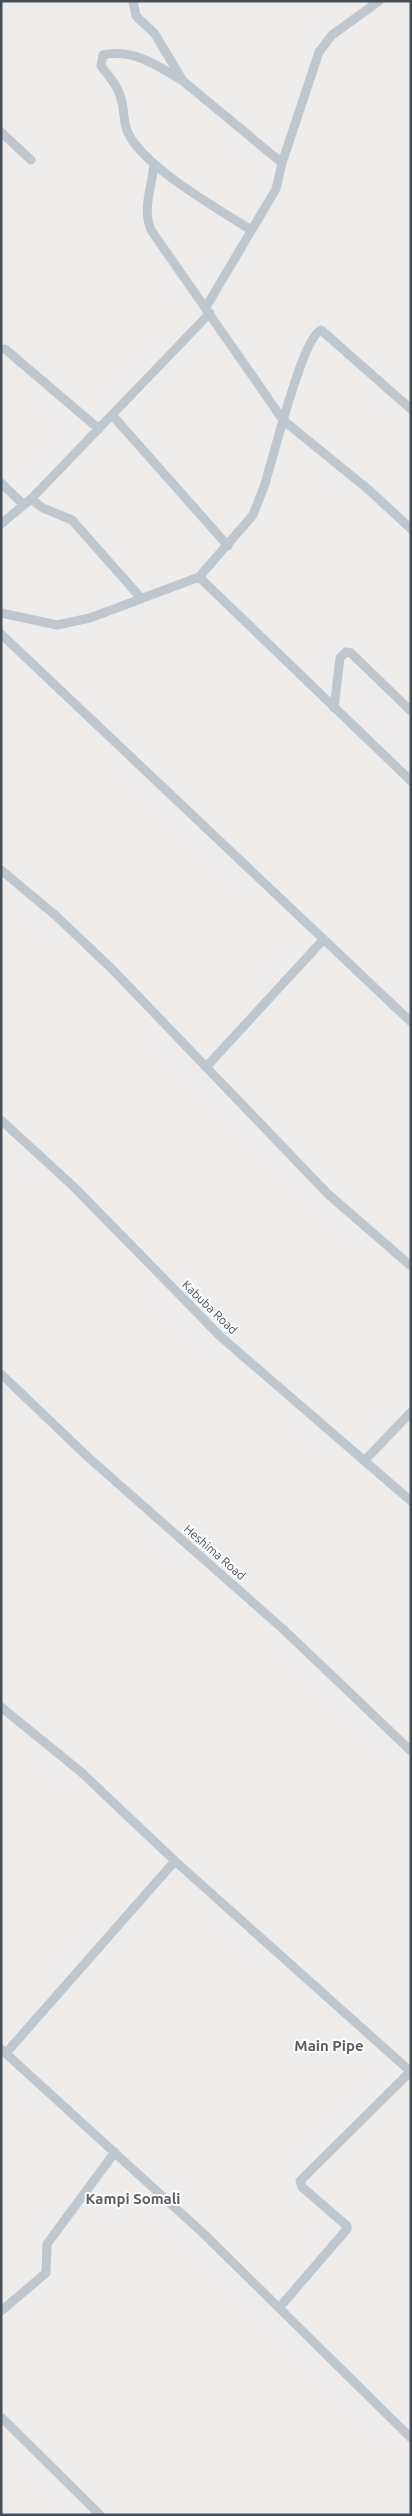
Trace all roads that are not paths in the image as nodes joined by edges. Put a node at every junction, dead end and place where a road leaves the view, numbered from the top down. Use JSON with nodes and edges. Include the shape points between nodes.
{"nodes":[{"id":1,"x":133,"y":1,"type":"edge"},
{"id":2,"x":379,"y":1,"type":"edge"},
{"id":3,"x":170,"y":58,"type":"junction"},
{"id":4,"x":159,"y":66,"type":"junction"},
{"id":5,"x":183,"y":81,"type":"junction"},
{"id":6,"x":1,"y":132,"type":"edge"},
{"id":7,"x":31,"y":160,"type":"dead end"},
{"id":8,"x":282,"y":162,"type":"junction"},
{"id":9,"x":154,"y":164,"type":"junction"},
{"id":10,"x":250,"y":230,"type":"junction"},
{"id":11,"x":208,"y":310,"type":"junction"},
{"id":12,"x":5,"y":349,"type":"dead end"},
{"id":13,"x":411,"y":409,"type":"edge"},
{"id":14,"x":113,"y":416,"type":"junction"},
{"id":15,"x":283,"y":420,"type":"junction"},
{"id":16,"x":100,"y":429,"type":"junction"},
{"id":17,"x":1,"y":483,"type":"edge"},
{"id":18,"x":31,"y":499,"type":"junction"},
{"id":19,"x":23,"y":504,"type":"junction"},
{"id":20,"x":1,"y":524,"type":"edge"},
{"id":21,"x":411,"y":530,"type":"edge"},
{"id":22,"x":228,"y":546,"type":"junction"},
{"id":23,"x":199,"y":577,"type":"junction"},
{"id":24,"x":141,"y":598,"type":"junction"},
{"id":25,"x":1,"y":613,"type":"edge"},
{"id":26,"x":1,"y":634,"type":"edge"},
{"id":27,"x":334,"y":708,"type":"junction"},
{"id":28,"x":411,"y":711,"type":"edge"},
{"id":29,"x":411,"y":781,"type":"edge"},
{"id":30,"x":1,"y":870,"type":"edge"},
{"id":31,"x":323,"y":940,"type":"junction"},
{"id":32,"x":411,"y":1022,"type":"edge"},
{"id":33,"x":207,"y":1066,"type":"junction"},
{"id":34,"x":1,"y":1120,"type":"edge"},
{"id":35,"x":411,"y":1266,"type":"edge"},
{"id":36,"x":1,"y":1374,"type":"edge"},
{"id":37,"x":411,"y":1412,"type":"edge"},
{"id":38,"x":366,"y":1459,"type":"junction"},
{"id":39,"x":411,"y":1501,"type":"edge"},
{"id":40,"x":1,"y":1707,"type":"edge"},
{"id":41,"x":411,"y":1751,"type":"edge"},
{"id":42,"x":175,"y":1861,"type":"junction"},
{"id":43,"x":4,"y":2051,"type":"edge"},
{"id":44,"x":411,"y":2072,"type":"edge"},
{"id":45,"x":115,"y":2152,"type":"junction"},
{"id":46,"x":279,"y":2308,"type":"junction"},
{"id":47,"x":1,"y":2312,"type":"edge"},
{"id":48,"x":1,"y":2417,"type":"edge"},
{"id":49,"x":411,"y":2438,"type":"edge"},
{"id":50,"x":100,"y":2515,"type":"edge"}],
"edges":[{"from":1,"to":3,"type":"street","via":[[136,16],[155,34]]},
{"from":2,"to":8,"type":"street","via":[[325,42]]},
{"from":3,"to":4,"type":"street","via":[[168,64]]},
{"from":3,"to":5,"type":"street"},
{"from":4,"to":5,"type":"street"},
{"from":4,"to":9,"type":"street","via":[[135,55],[115,52],[103,55],[101,66],[116,84],[127,132]]},
{"from":5,"to":8,"type":"street"},
{"from":6,"to":7,"type":"street"},
{"from":8,"to":10,"type":"street","via":[[276,188]]},
{"from":9,"to":10,"type":"street"},
{"from":9,"to":11,"type":"street","via":[[146,210],[149,224]]},
{"from":10,"to":11,"type":"street"},
{"from":11,"to":14,"type":"street"},
{"from":11,"to":15,"type":"street"},
{"from":12,"to":16,"type":"street"},
{"from":13,"to":15,"type":"street","via":[[321,330],[315,334],[305,355]]},
{"from":14,"to":16,"type":"street"},
{"from":14,"to":22,"type":"street"},
{"from":15,"to":21,"type":"street","via":[[369,490]]},
{"from":15,"to":22,"type":"street","via":[[253,515]]},
{"from":16,"to":18,"type":"street"},
{"from":17,"to":19,"type":"street"},
{"from":18,"to":19,"type":"street"},
{"from":18,"to":24,"type":"street","via":[[43,508],[72,520]]},
{"from":19,"to":20,"type":"street"},
{"from":22,"to":23,"type":"street"},
{"from":23,"to":24,"type":"street"},
{"from":23,"to":27,"type":"street"},
{"from":24,"to":25,"type":"street","via":[[90,618],[57,625]]},
{"from":26,"to":31,"type":"street"},
{"from":27,"to":28,"type":"street","via":[[340,658],[346,652],[351,653]]},
{"from":27,"to":29,"type":"street"},
{"from":30,"to":33,"type":"street","via":[[112,969]]},
{"from":31,"to":32,"type":"street"},
{"from":31,"to":33,"type":"street"},
{"from":33,"to":35,"type":"street","via":[[328,1194]]},
{"from":34,"to":38,"type":"street","name":"Kabuba Road","via":[[74,1187],[221,1337]]},
{"from":36,"to":41,"type":"street","name":"Heshima Road","via":[[89,1458],[284,1630]]},
{"from":37,"to":38,"type":"street"},
{"from":38,"to":39,"type":"street","name":"Kabuba Road"},
{"from":40,"to":42,"type":"street","via":[[81,1772]]},
{"from":42,"to":43,"type":"street"},
{"from":42,"to":44,"type":"street"},
{"from":43,"to":45,"type":"street"},
{"from":44,"to":46,"type":"street","via":[[300,2181],[302,2187],[347,2229]]},
{"from":45,"to":46,"type":"street"},
{"from":45,"to":47,"type":"street","via":[[47,2244],[46,2273]]},
{"from":46,"to":49,"type":"street"},
{"from":48,"to":50,"type":"street"}]}
